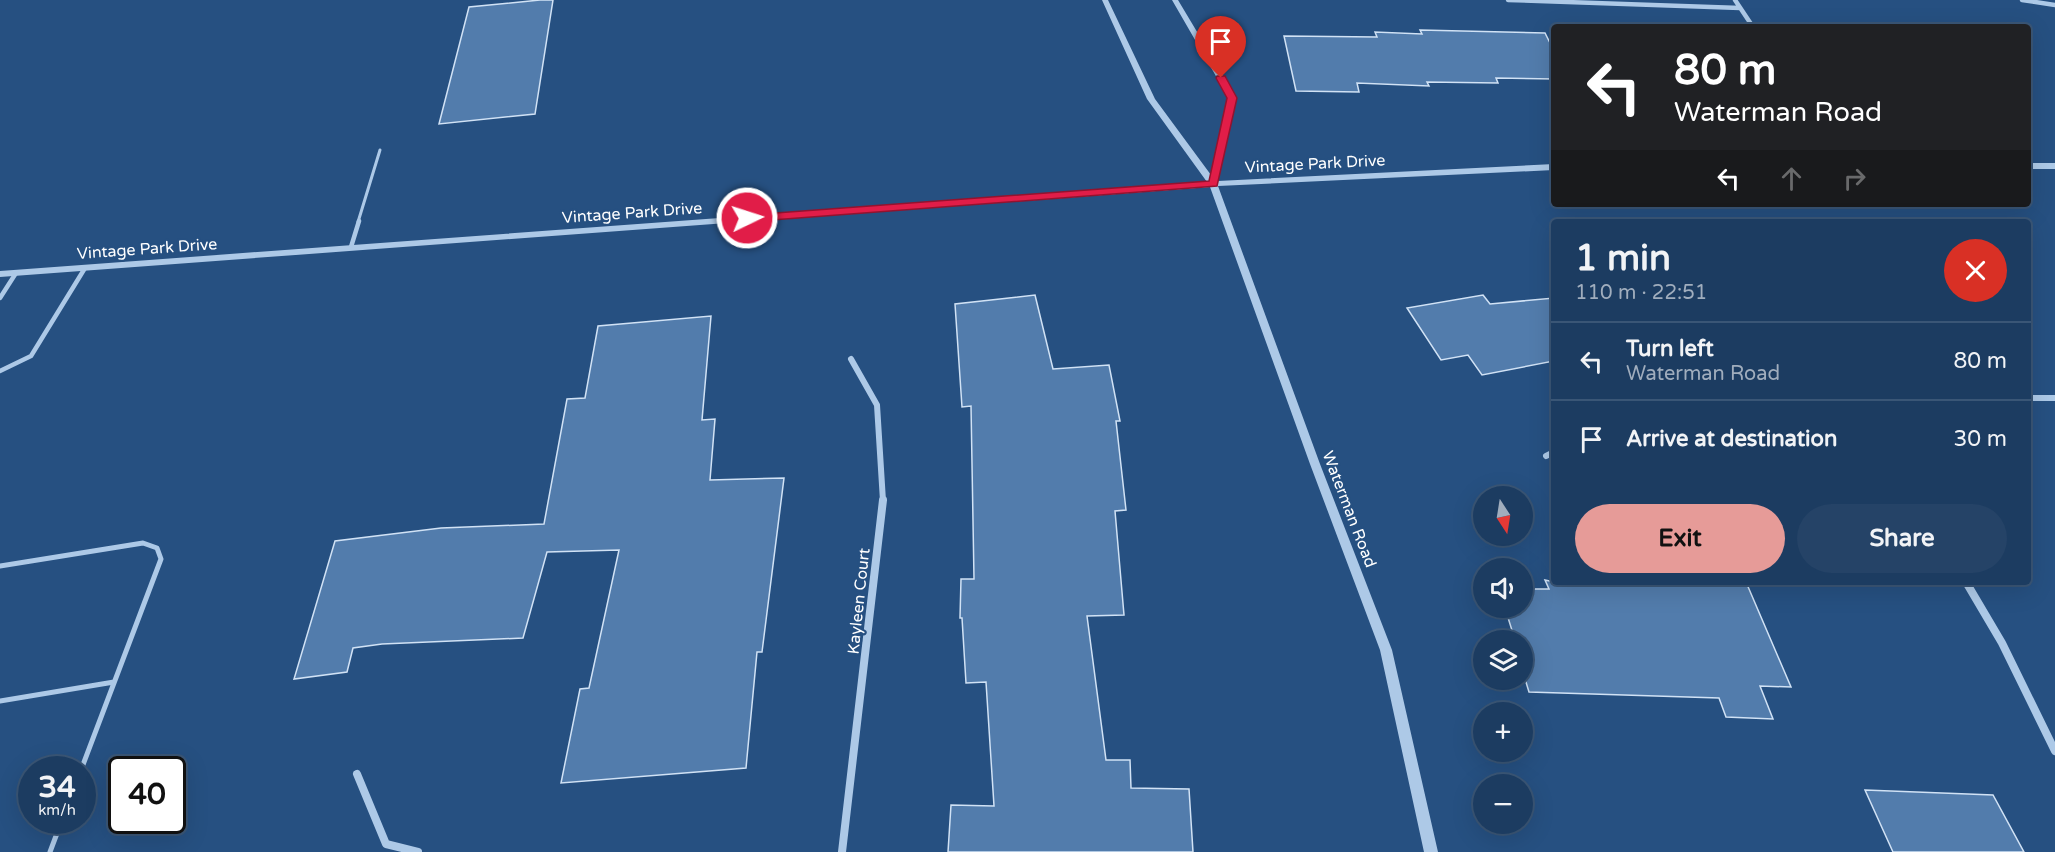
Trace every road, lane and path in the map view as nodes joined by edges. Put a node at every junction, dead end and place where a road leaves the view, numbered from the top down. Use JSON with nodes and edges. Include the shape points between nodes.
{"nodes":[{"id":1,"x":1105,"y":0,"type":"edge"},
{"id":2,"x":1175,"y":0,"type":"edge"},
{"id":3,"x":1508,"y":0,"type":"edge"},
{"id":4,"x":1735,"y":0,"type":"edge"},
{"id":5,"x":2022,"y":0,"type":"edge"},
{"id":6,"x":2055,"y":4,"type":"edge"},
{"id":7,"x":1740,"y":8,"type":"junction"},
{"id":8,"x":1751,"y":24,"type":"edge"},
{"id":9,"x":380,"y":150,"type":"dead end"},
{"id":10,"x":2031,"y":166,"type":"edge"},
{"id":11,"x":2055,"y":166,"type":"edge"},
{"id":12,"x":1551,"y":168,"type":"edge"},
{"id":13,"x":1214,"y":184,"type":"junction"},
{"id":14,"x":351,"y":248,"type":"junction"},
{"id":15,"x":85,"y":267,"type":"junction"},
{"id":16,"x":16,"y":273,"type":"junction"},
{"id":17,"x":0,"y":274,"type":"edge"},
{"id":18,"x":0,"y":298,"type":"edge"},
{"id":19,"x":851,"y":359,"type":"dead end"},
{"id":20,"x":0,"y":371,"type":"edge"},
{"id":21,"x":2031,"y":398,"type":"edge"},
{"id":22,"x":2055,"y":398,"type":"edge"},
{"id":23,"x":1551,"y":454,"type":"edge"},
{"id":24,"x":1546,"y":456,"type":"dead end"},
{"id":25,"x":0,"y":566,"type":"edge"},
{"id":26,"x":1968,"y":585,"type":"edge"},
{"id":27,"x":114,"y":682,"type":"junction"},
{"id":28,"x":0,"y":701,"type":"edge"},
{"id":29,"x":2055,"y":751,"type":"edge"},
{"id":30,"x":86,"y":756,"type":"edge"},
{"id":31,"x":357,"y":774,"type":"dead end"},
{"id":32,"x":57,"y":834,"type":"edge"},
{"id":33,"x":50,"y":852,"type":"edge"},
{"id":34,"x":418,"y":852,"type":"edge"},
{"id":35,"x":842,"y":852,"type":"edge"},
{"id":36,"x":1431,"y":852,"type":"edge"}],
"edges":[{"from":1,"to":13,"type":"street","name":"Waterman Road","via":[[1151,99]]},
{"from":2,"to":13,"type":"street","via":[[1232,98]]},
{"from":3,"to":7,"type":"street"},
{"from":4,"to":7,"type":"street"},
{"from":5,"to":6,"type":"street"},
{"from":7,"to":8,"type":"street"},
{"from":9,"to":14,"type":"lane"},
{"from":10,"to":11,"type":"street"},
{"from":12,"to":13,"type":"street","name":"Vintage Park Drive"},
{"from":13,"to":14,"type":"street","name":"Vintage Park Drive"},
{"from":13,"to":36,"type":"street","name":"Waterman Road","via":[[1386,650]]},
{"from":14,"to":15,"type":"street","name":"Vintage Park Drive"},
{"from":15,"to":16,"type":"street","name":"Vintage Park Drive"},
{"from":15,"to":20,"type":"lane","via":[[31,356]]},
{"from":16,"to":17,"type":"street","name":"Vintage Park Drive"},
{"from":16,"to":18,"type":"lane"},
{"from":19,"to":35,"type":"street","name":"Kayleen Court","via":[[877,405],[883,503]]},
{"from":21,"to":22,"type":"street"},
{"from":23,"to":24,"type":"street"},
{"from":25,"to":27,"type":"lane","via":[[143,543],[157,548],[160,559]]},
{"from":26,"to":29,"type":"street","via":[[2002,643]]},
{"from":27,"to":28,"type":"lane"},
{"from":27,"to":30,"type":"lane"},
{"from":31,"to":34,"type":"street","via":[[386,843]]},
{"from":32,"to":33,"type":"lane"}]}
